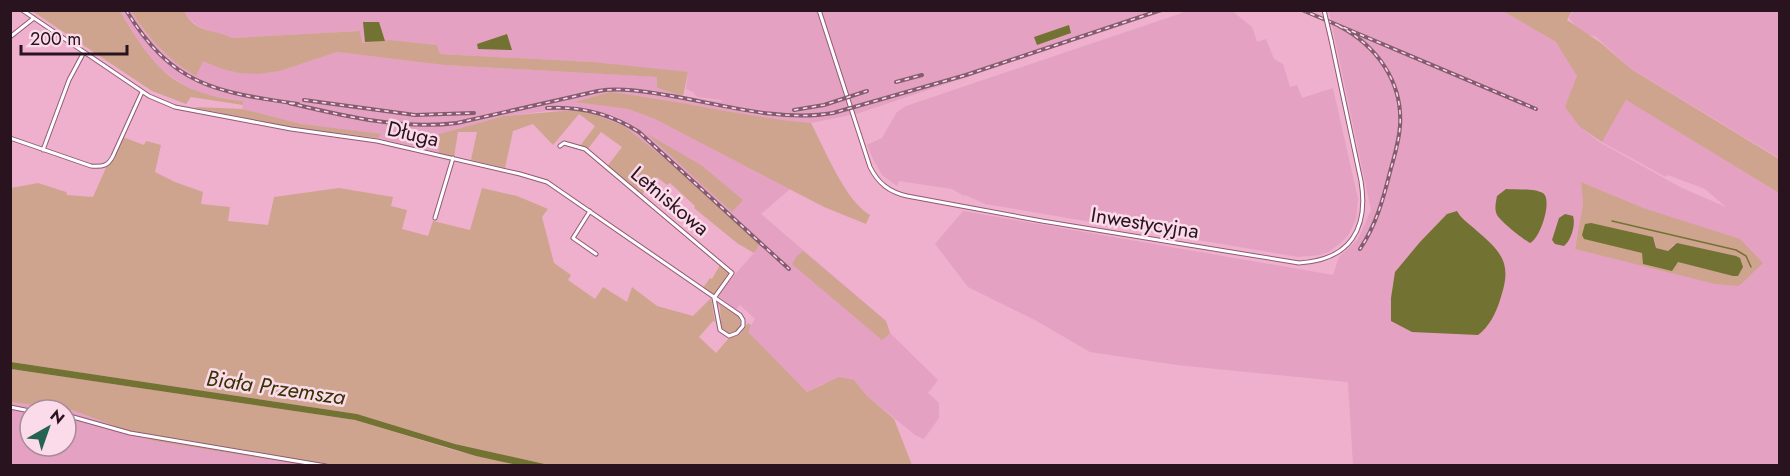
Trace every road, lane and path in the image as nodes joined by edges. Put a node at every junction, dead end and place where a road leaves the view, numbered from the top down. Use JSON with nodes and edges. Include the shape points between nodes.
{"nodes":[{"id":1,"x":22,"y":10,"type":"edge"},
{"id":2,"x":819,"y":10,"type":"edge"},
{"id":3,"x":1324,"y":10,"type":"edge"},
{"id":4,"x":34,"y":18,"type":"junction"},
{"id":5,"x":10,"y":37,"type":"edge"},
{"id":6,"x":84,"y":52,"type":"junction"},
{"id":7,"x":142,"y":92,"type":"junction"},
{"id":8,"x":10,"y":138,"type":"edge"},
{"id":9,"x":560,"y":146,"type":"dead end"},
{"id":10,"x":43,"y":150,"type":"junction"},
{"id":11,"x":453,"y":158,"type":"junction"},
{"id":12,"x":590,"y":211,"type":"junction"},
{"id":13,"x":435,"y":218,"type":"dead end"},
{"id":14,"x":596,"y":255,"type":"dead end"},
{"id":15,"x":714,"y":297,"type":"junction"},
{"id":16,"x":78,"y":419,"type":"edge"},
{"id":17,"x":326,"y":465,"type":"edge"}],
"edges":[{"from":1,"to":4,"type":"street","name":"Długa"},
{"from":2,"to":3,"type":"street","name":"Inwestycyjna","bridge":true,"via":[[870,167],[891,191],[1042,221],[1299,263],[1321,260],[1346,246],[1363,210],[1361,181]]},
{"from":4,"to":5,"type":"street"},
{"from":4,"to":6,"type":"street","name":"Długa"},
{"from":6,"to":7,"type":"street","name":"Długa"},
{"from":6,"to":10,"type":"street","via":[[69,80]]},
{"from":7,"to":10,"type":"street","via":[[109,164],[91,166]]},
{"from":7,"to":11,"type":"street","name":"Długa","via":[[175,107]]},
{"from":8,"to":10,"type":"street"},
{"from":9,"to":15,"type":"street","name":"Letniskowa","via":[[564,143],[585,149],[732,273]]},
{"from":11,"to":12,"type":"street","name":"Długa","via":[[541,180]]},
{"from":11,"to":13,"type":"street"},
{"from":12,"to":14,"type":"street","via":[[573,238]]},
{"from":12,"to":15,"type":"street","name":"Długa"},
{"from":15,"to":15,"type":"street","name":"Długa","via":[[718,327],[723,333],[733,335],[742,329],[740,315]]},
{"from":16,"to":17,"type":"street","via":[[130,433]]}]}
